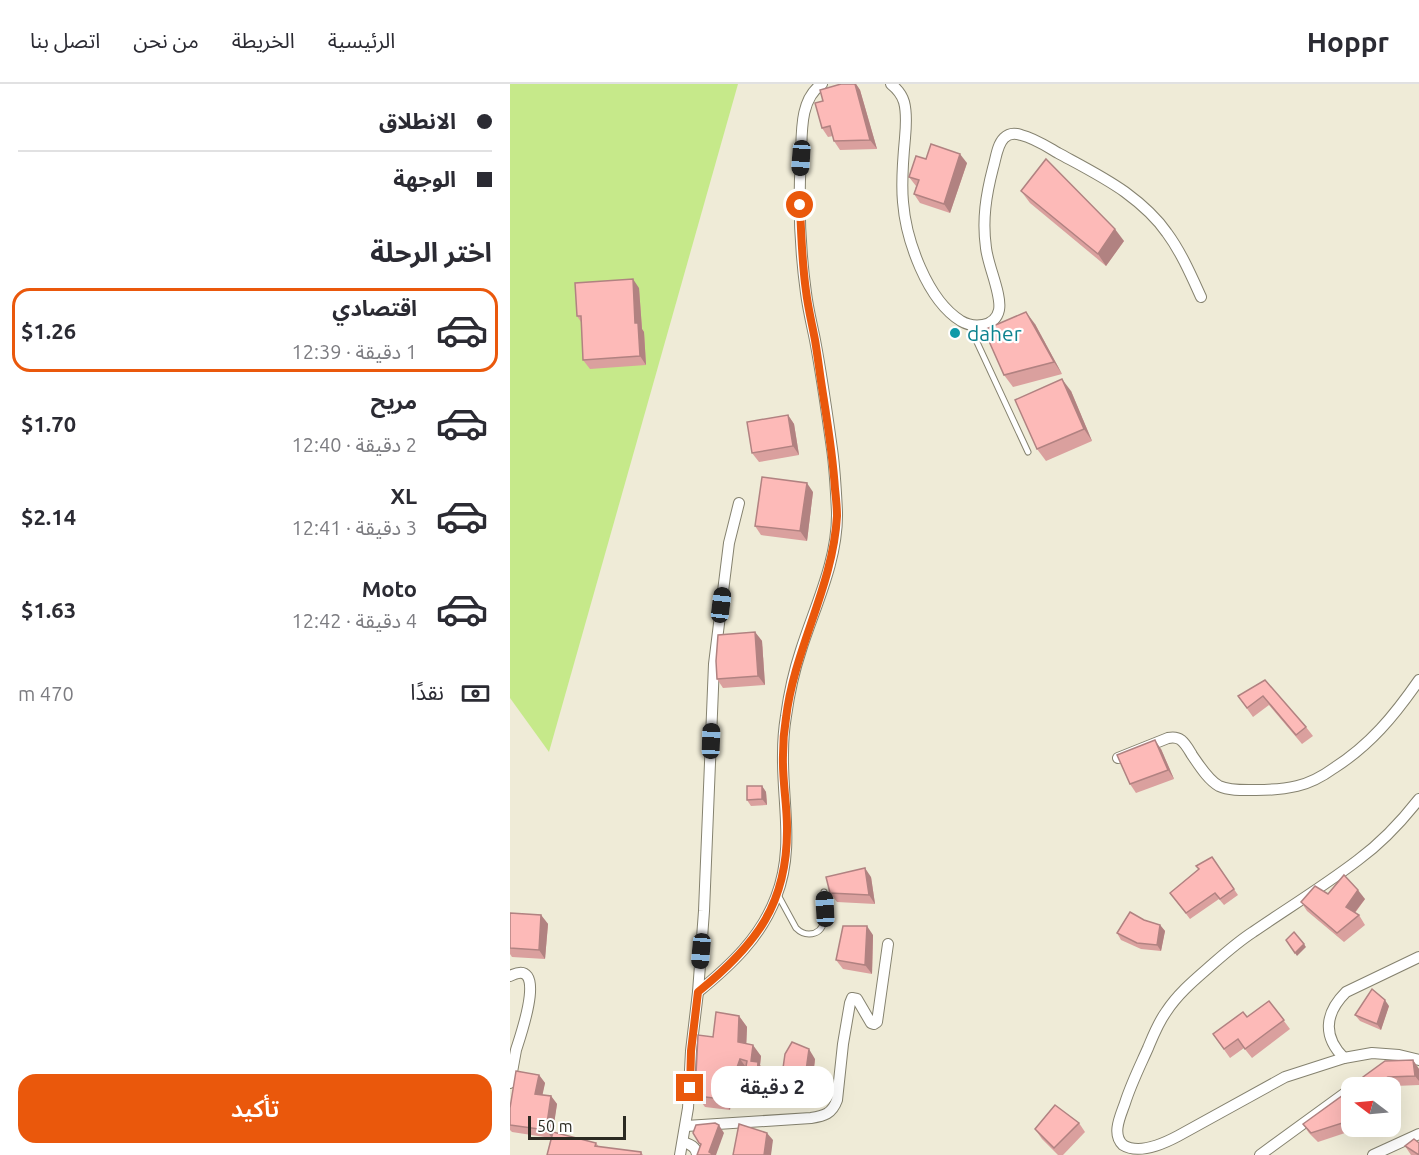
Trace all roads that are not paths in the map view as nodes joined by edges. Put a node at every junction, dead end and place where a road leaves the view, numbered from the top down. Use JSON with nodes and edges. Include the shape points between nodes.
{"nodes":[{"id":1,"x":822,"y":84,"type":"edge"},
{"id":2,"x":891,"y":84,"type":"edge"},
{"id":3,"x":1201,"y":297,"type":"dead end"},
{"id":4,"x":969,"y":325,"type":"junction"},
{"id":5,"x":1028,"y":452,"type":"dead end"},
{"id":6,"x":739,"y":503,"type":"dead end"},
{"id":7,"x":1419,"y":680,"type":"edge"},
{"id":8,"x":1118,"y":758,"type":"edge"},
{"id":9,"x":1419,"y":799,"type":"edge"},
{"id":10,"x":824,"y":892,"type":"dead end"},
{"id":11,"x":777,"y":893,"type":"junction"},
{"id":12,"x":888,"y":944,"type":"dead end"},
{"id":13,"x":1419,"y":957,"type":"edge"},
{"id":14,"x":510,"y":976,"type":"edge"},
{"id":15,"x":698,"y":992,"type":"junction"},
{"id":16,"x":1399,"y":1054,"type":"junction"},
{"id":17,"x":1344,"y":1058,"type":"junction"},
{"id":18,"x":1419,"y":1060,"type":"edge"},
{"id":19,"x":1380,"y":1068,"type":"edge"},
{"id":20,"x":510,"y":1083,"type":"edge"},
{"id":21,"x":1341,"y":1095,"type":"edge"},
{"id":22,"x":686,"y":1126,"type":"junction"},
{"id":23,"x":1419,"y":1134,"type":"edge"},
{"id":24,"x":683,"y":1142,"type":"junction"},
{"id":25,"x":680,"y":1155,"type":"edge"},
{"id":26,"x":697,"y":1155,"type":"edge"},
{"id":27,"x":1260,"y":1155,"type":"edge"},
{"id":28,"x":1373,"y":1155,"type":"edge"}],
"edges":[{"from":1,"to":11,"type":"street","via":[[811,96],[801,130],[801,245],[833,452],[837,514],[834,547],[800,652],[786,717],[786,853]]},
{"from":2,"to":4,"type":"street","via":[[904,102],[903,202],[916,260],[944,305]]},
{"from":3,"to":4,"type":"street","via":[[1167,232],[1150,213],[1096,173],[1028,137],[1013,134],[1004,138],[998,151],[984,219],[999,310],[990,322]]},
{"from":4,"to":5,"type":"lane"},
{"from":6,"to":15,"type":"street","via":[[729,543],[714,664]]},
{"from":7,"to":8,"type":"street","via":[[1387,723],[1357,752],[1321,777],[1299,786],[1262,790],[1220,786],[1176,738]]},
{"from":9,"to":17,"type":"street","via":[[1358,861],[1251,932],[1189,985],[1156,1029],[1127,1097],[1117,1134],[1122,1144],[1132,1150],[1161,1145],[1285,1077]]},
{"from":10,"to":11,"type":"lane","via":[[824,924],[811,934],[796,928]]},
{"from":11,"to":15,"type":"street","via":[[757,933],[735,960]]},
{"from":12,"to":22,"type":"street","via":[[877,1022],[871,1023],[857,999],[852,998],[850,1003],[837,1100],[831,1112],[811,1118]]},
{"from":13,"to":17,"type":"street","via":[[1339,999],[1332,1011],[1329,1032],[1331,1042]]},
{"from":14,"to":20,"type":"street","via":[[524,973],[530,985],[528,1011]]},
{"from":15,"to":22,"type":"street"},
{"from":16,"to":17,"type":"street"},
{"from":16,"to":18,"type":"street"},
{"from":16,"to":19,"type":"street"},
{"from":21,"to":27,"type":"street"},
{"from":22,"to":24,"type":"street"},
{"from":23,"to":28,"type":"street"},
{"from":24,"to":25,"type":"street"},
{"from":24,"to":26,"type":"street","via":[[693,1146]]}]}
